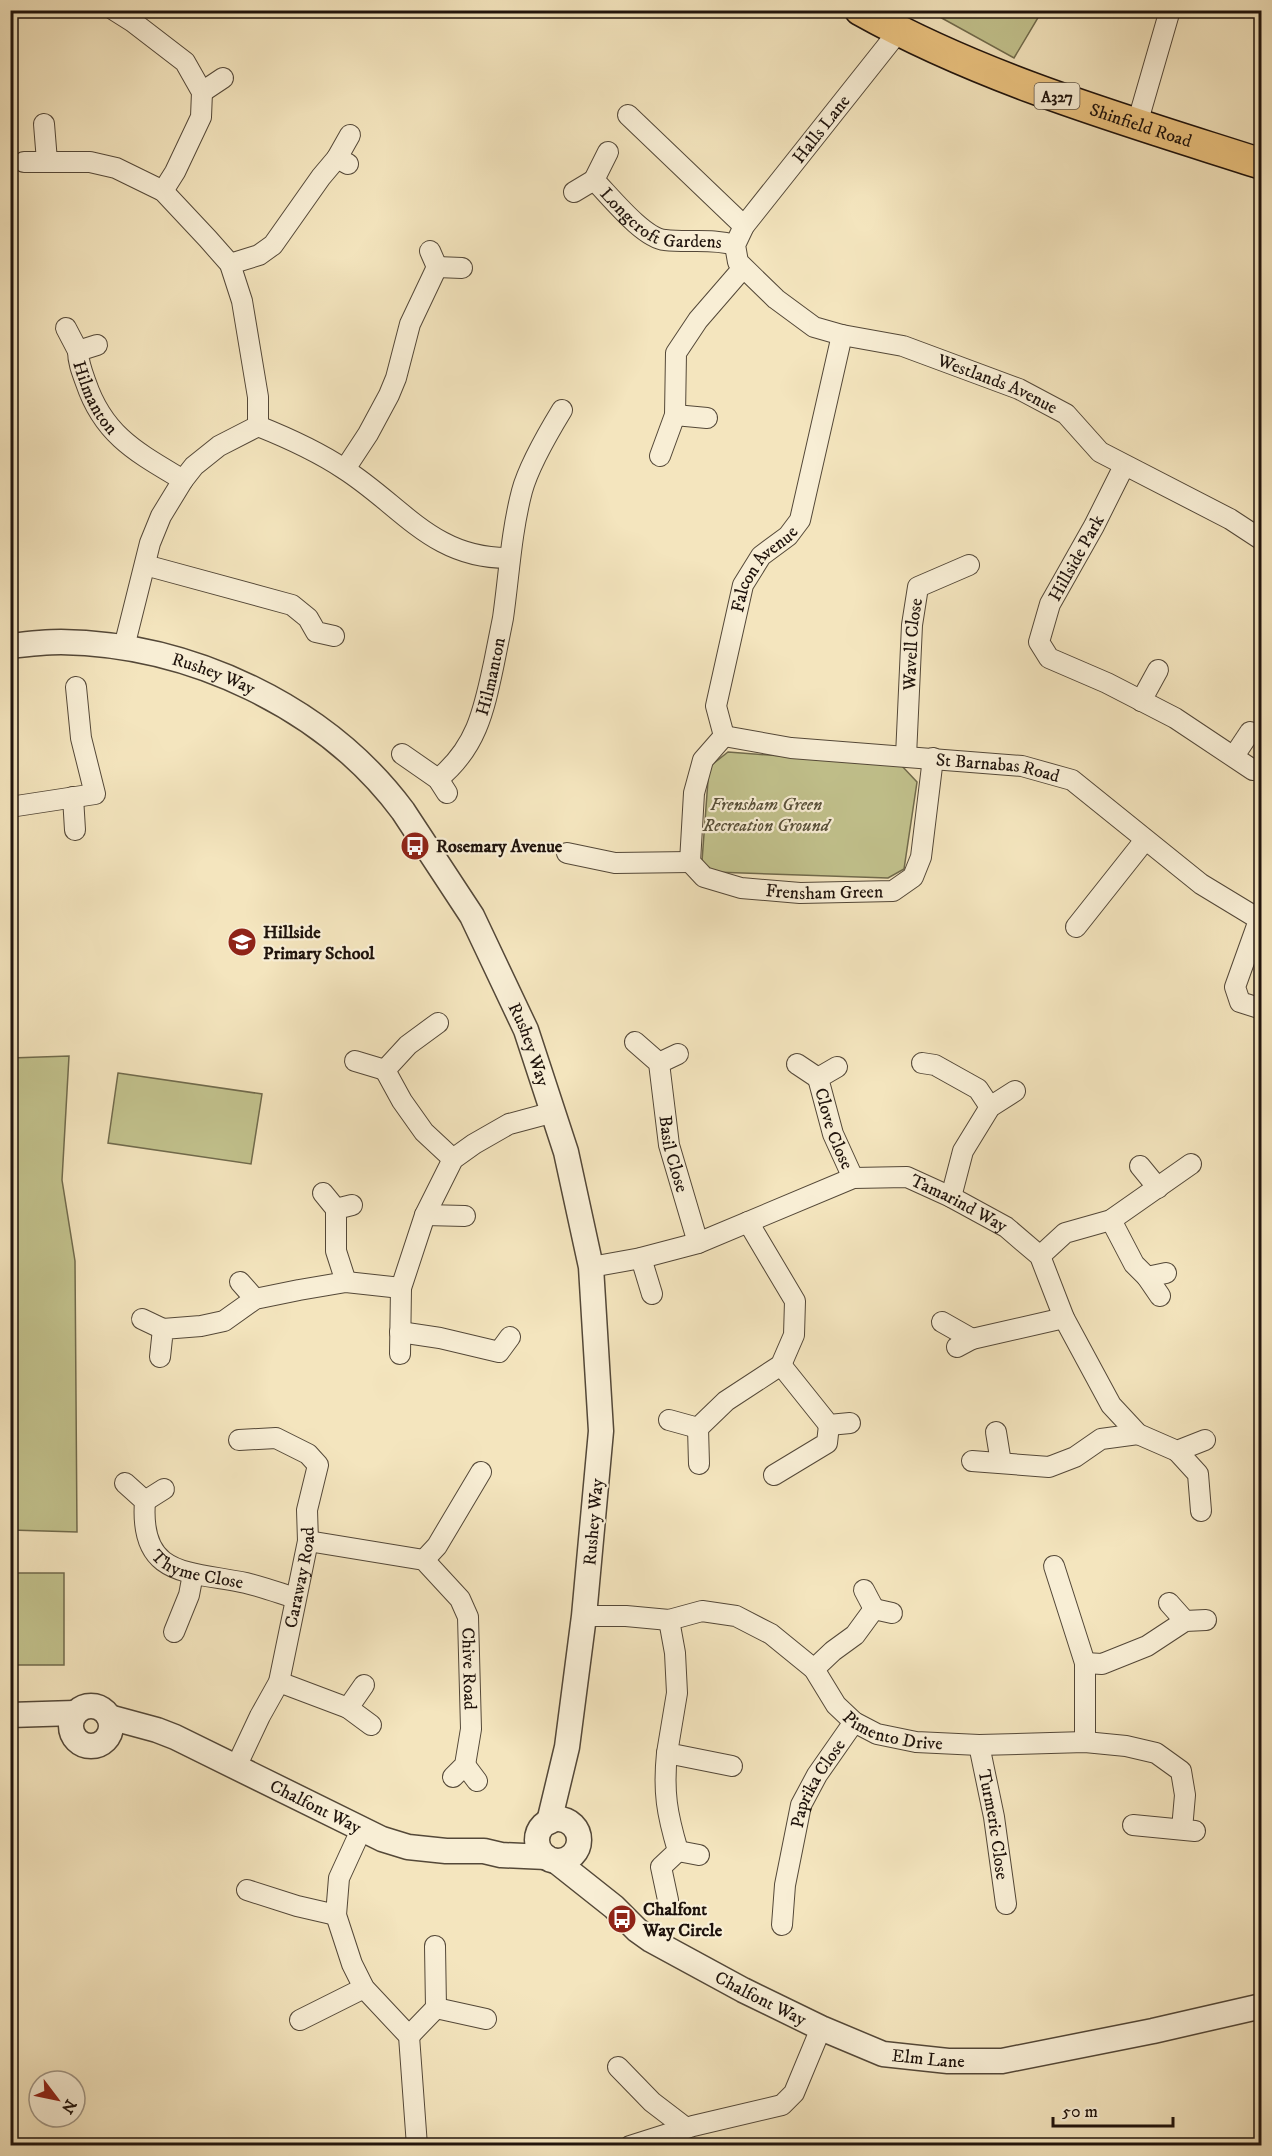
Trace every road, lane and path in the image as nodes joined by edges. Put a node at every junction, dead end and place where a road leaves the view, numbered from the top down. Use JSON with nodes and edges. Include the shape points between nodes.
{"nodes":[{"id":1,"x":114,"y":10,"type":"edge"},
{"id":2,"x":860,"y":10,"type":"edge"},
{"id":3,"x":1170,"y":10,"type":"edge"},
{"id":4,"x":897,"y":32,"type":"junction"},
{"id":5,"x":223,"y":78,"type":"dead end"},
{"id":6,"x":202,"y":92,"type":"junction"},
{"id":7,"x":628,"y":115,"type":"dead end"},
{"id":8,"x":44,"y":124,"type":"dead end"},
{"id":9,"x":1137,"y":124,"type":"junction"},
{"id":10,"x":350,"y":135,"type":"dead end"},
{"id":11,"x":608,"y":152,"type":"dead end"},
{"id":12,"x":47,"y":161,"type":"junction"},
{"id":13,"x":24,"y":162,"type":"dead end"},
{"id":14,"x":1262,"y":164,"type":"edge"},
{"id":15,"x":594,"y":180,"type":"junction"},
{"id":16,"x":163,"y":191,"type":"junction"},
{"id":17,"x":574,"y":192,"type":"dead end"},
{"id":18,"x":744,"y":226,"type":"junction"},
{"id":19,"x":735,"y":245,"type":"junction"},
{"id":20,"x":230,"y":264,"type":"junction"},
{"id":21,"x":462,"y":268,"type":"dead end"},
{"id":22,"x":742,"y":268,"type":"junction"},
{"id":23,"x":66,"y":328,"type":"dead end"},
{"id":24,"x":842,"y":334,"type":"junction"},
{"id":25,"x":97,"y":345,"type":"dead end"},
{"id":26,"x":78,"y":351,"type":"junction"},
{"id":27,"x":562,"y":410,"type":"dead end"},
{"id":28,"x":675,"y":415,"type":"junction"},
{"id":29,"x":707,"y":418,"type":"dead end"},
{"id":30,"x":258,"y":426,"type":"junction"},
{"id":31,"x":660,"y":456,"type":"dead end"},
{"id":32,"x":1124,"y":466,"type":"junction"},
{"id":33,"x":345,"y":469,"type":"junction"},
{"id":34,"x":183,"y":480,"type":"junction"},
{"id":35,"x":1262,"y":540,"type":"edge"},
{"id":36,"x":509,"y":558,"type":"junction"},
{"id":37,"x":145,"y":565,"type":"junction"},
{"id":38,"x":969,"y":565,"type":"dead end"},
{"id":39,"x":318,"y":637,"type":"dead end"},
{"id":40,"x":10,"y":646,"type":"edge"},
{"id":41,"x":124,"y":647,"type":"junction"},
{"id":42,"x":1158,"y":670,"type":"dead end"},
{"id":43,"x":76,"y":687,"type":"dead end"},
{"id":44,"x":1141,"y":701,"type":"junction"},
{"id":45,"x":1250,"y":732,"type":"dead end"},
{"id":46,"x":724,"y":736,"type":"junction"},
{"id":47,"x":402,"y":754,"type":"dead end"},
{"id":48,"x":906,"y":756,"type":"junction"},
{"id":49,"x":1234,"y":756,"type":"junction"},
{"id":50,"x":933,"y":758,"type":"junction"},
{"id":51,"x":1253,"y":770,"type":"dead end"},
{"id":52,"x":72,"y":797,"type":"junction"},
{"id":53,"x":10,"y":807,"type":"edge"},
{"id":54,"x":75,"y":830,"type":"dead end"},
{"id":55,"x":1145,"y":840,"type":"junction"},
{"id":56,"x":567,"y":853,"type":"dead end"},
{"id":57,"x":690,"y":862,"type":"junction"},
{"id":58,"x":1260,"y":921,"type":"edge"},
{"id":59,"x":1076,"y":927,"type":"dead end"},
{"id":60,"x":1262,"y":1009,"type":"edge"},
{"id":61,"x":432,"y":1034,"type":"dead end"},
{"id":62,"x":635,"y":1042,"type":"dead end"},
{"id":63,"x":678,"y":1054,"type":"dead end"},
{"id":64,"x":355,"y":1061,"type":"dead end"},
{"id":65,"x":659,"y":1063,"type":"junction"},
{"id":66,"x":922,"y":1063,"type":"dead end"},
{"id":67,"x":797,"y":1064,"type":"dead end"},
{"id":68,"x":837,"y":1067,"type":"dead end"},
{"id":69,"x":385,"y":1070,"type":"junction"},
{"id":70,"x":818,"y":1078,"type":"junction"},
{"id":71,"x":1015,"y":1091,"type":"dead end"},
{"id":72,"x":990,"y":1107,"type":"junction"},
{"id":73,"x":554,"y":1112,"type":"junction"},
{"id":74,"x":453,"y":1159,"type":"junction"},
{"id":75,"x":1191,"y":1164,"type":"dead end"},
{"id":76,"x":1140,"y":1167,"type":"dead end"},
{"id":77,"x":853,"y":1178,"type":"junction"},
{"id":78,"x":1158,"y":1188,"type":"junction"},
{"id":79,"x":323,"y":1193,"type":"dead end"},
{"id":80,"x":951,"y":1197,"type":"junction"},
{"id":81,"x":425,"y":1215,"type":"junction"},
{"id":82,"x":465,"y":1216,"type":"dead end"},
{"id":83,"x":1111,"y":1220,"type":"junction"},
{"id":84,"x":748,"y":1222,"type":"junction"},
{"id":85,"x":698,"y":1243,"type":"junction"},
{"id":86,"x":1040,"y":1256,"type":"junction"},
{"id":87,"x":641,"y":1258,"type":"junction"},
{"id":88,"x":591,"y":1267,"type":"junction"},
{"id":89,"x":240,"y":1282,"type":"dead end"},
{"id":90,"x":346,"y":1282,"type":"junction"},
{"id":91,"x":401,"y":1288,"type":"junction"},
{"id":92,"x":652,"y":1294,"type":"dead end"},
{"id":93,"x":1160,"y":1296,"type":"dead end"},
{"id":94,"x":255,"y":1299,"type":"junction"},
{"id":95,"x":1064,"y":1318,"type":"junction"},
{"id":96,"x":142,"y":1319,"type":"dead end"},
{"id":97,"x":942,"y":1322,"type":"dead end"},
{"id":98,"x":163,"y":1329,"type":"junction"},
{"id":99,"x":400,"y":1332,"type":"junction"},
{"id":100,"x":506,"y":1352,"type":"dead end"},
{"id":101,"x":400,"y":1354,"type":"dead end"},
{"id":102,"x":160,"y":1357,"type":"dead end"},
{"id":103,"x":781,"y":1365,"type":"junction"},
{"id":104,"x":669,"y":1420,"type":"dead end"},
{"id":105,"x":850,"y":1423,"type":"dead end"},
{"id":106,"x":829,"y":1425,"type":"junction"},
{"id":107,"x":698,"y":1428,"type":"junction"},
{"id":108,"x":996,"y":1432,"type":"dead end"},
{"id":109,"x":1138,"y":1434,"type":"junction"},
{"id":110,"x":239,"y":1440,"type":"dead end"},
{"id":111,"x":1205,"y":1440,"type":"dead end"},
{"id":112,"x":1177,"y":1451,"type":"junction"},
{"id":113,"x":972,"y":1461,"type":"dead end"},
{"id":114,"x":1001,"y":1463,"type":"junction"},
{"id":115,"x":699,"y":1464,"type":"dead end"},
{"id":116,"x":482,"y":1473,"type":"dead end"},
{"id":117,"x":774,"y":1474,"type":"dead end"},
{"id":118,"x":125,"y":1484,"type":"dead end"},
{"id":119,"x":164,"y":1489,"type":"dead end"},
{"id":120,"x":145,"y":1501,"type":"junction"},
{"id":121,"x":1201,"y":1511,"type":"dead end"},
{"id":122,"x":308,"y":1541,"type":"junction"},
{"id":123,"x":424,"y":1560,"type":"junction"},
{"id":124,"x":1054,"y":1566,"type":"dead end"},
{"id":125,"x":193,"y":1574,"type":"junction"},
{"id":126,"x":864,"y":1590,"type":"dead end"},
{"id":127,"x":295,"y":1599,"type":"junction"},
{"id":128,"x":1169,"y":1603,"type":"dead end"},
{"id":129,"x":584,"y":1616,"type":"junction"},
{"id":130,"x":669,"y":1620,"type":"junction"},
{"id":131,"x":1206,"y":1620,"type":"dead end"},
{"id":132,"x":1185,"y":1621,"type":"junction"},
{"id":133,"x":174,"y":1632,"type":"dead end"},
{"id":134,"x":1085,"y":1663,"type":"junction"},
{"id":135,"x":814,"y":1669,"type":"junction"},
{"id":136,"x":279,"y":1682,"type":"junction"},
{"id":137,"x":364,"y":1685,"type":"dead end"},
{"id":138,"x":348,"y":1708,"type":"junction"},
{"id":139,"x":75,"y":1713,"type":"junction"},
{"id":140,"x":13,"y":1715,"type":"edge"},
{"id":141,"x":854,"y":1722,"type":"junction"},
{"id":142,"x":370,"y":1725,"type":"dead end"},
{"id":143,"x":109,"y":1726,"type":"junction"},
{"id":144,"x":73,"y":1737,"type":"junction"},
{"id":145,"x":1085,"y":1742,"type":"junction"},
{"id":146,"x":979,"y":1745,"type":"junction"},
{"id":147,"x":667,"y":1754,"type":"junction"},
{"id":148,"x":732,"y":1766,"type":"dead end"},
{"id":149,"x":236,"y":1767,"type":"junction"},
{"id":150,"x":477,"y":1781,"type":"dead end"},
{"id":151,"x":1133,"y":1825,"type":"dead end"},
{"id":152,"x":553,"y":1826,"type":"junction"},
{"id":153,"x":361,"y":1830,"type":"junction"},
{"id":154,"x":484,"y":1851,"type":"junction"},
{"id":155,"x":678,"y":1851,"type":"junction"},
{"id":156,"x":699,"y":1855,"type":"dead end"},
{"id":157,"x":559,"y":1857,"type":"junction"},
{"id":158,"x":247,"y":1890,"type":"dead end"},
{"id":159,"x":668,"y":1900,"type":"dead end"},
{"id":160,"x":1006,"y":1904,"type":"dead end"},
{"id":161,"x":336,"y":1915,"type":"junction"},
{"id":162,"x":782,"y":1925,"type":"dead end"},
{"id":163,"x":435,"y":1946,"type":"dead end"},
{"id":164,"x":364,"y":1988,"type":"junction"},
{"id":165,"x":1262,"y":2006,"type":"edge"},
{"id":166,"x":436,"y":2008,"type":"junction"},
{"id":167,"x":486,"y":2019,"type":"dead end"},
{"id":168,"x":300,"y":2020,"type":"dead end"},
{"id":169,"x":821,"y":2028,"type":"junction"},
{"id":170,"x":409,"y":2036,"type":"junction"},
{"id":171,"x":618,"y":2067,"type":"dead end"},
{"id":172,"x":686,"y":2128,"type":"junction"},
{"id":173,"x":641,"y":2144,"type":"edge"},
{"id":174,"x":417,"y":2145,"type":"edge"}],
"edges":[{"from":1,"to":6,"type":"street","via":[[185,62]]},
{"from":2,"to":4,"type":"main road","name":"Shinfield Road","number":"A327"},
{"from":3,"to":9,"type":"street"},
{"from":4,"to":9,"type":"main road","name":"Shinfield Road","number":"A327","via":[[988,73]]},
{"from":4,"to":18,"type":"street","name":"Halls Lane"},
{"from":5,"to":6,"type":"street"},
{"from":6,"to":16,"type":"street","via":[[201,117]]},
{"from":7,"to":18,"type":"street"},
{"from":8,"to":12,"type":"street"},
{"from":9,"to":14,"type":"main road","name":"Shinfield Road","number":"A327"},
{"from":10,"to":20,"type":"street","via":[[342,161],[321,177],[273,245],[259,255]]},
{"from":11,"to":15,"type":"street","name":"Longcroft Gardens"},
{"from":12,"to":13,"type":"street"},
{"from":12,"to":16,"type":"street","via":[[90,162],[116,168]]},
{"from":15,"to":17,"type":"street","name":"Longcroft Gardens"},
{"from":15,"to":19,"type":"street","name":"Longcroft Gardens","via":[[649,234],[662,240]]},
{"from":16,"to":20,"type":"street"},
{"from":18,"to":19,"type":"street","name":"Halls Lane"},
{"from":19,"to":22,"type":"street"},
{"from":20,"to":30,"type":"street","via":[[251,353]]},
{"from":21,"to":33,"type":"street","via":[[434,259],[389,395]]},
{"from":22,"to":24,"type":"street","name":"Westlands Avenue","via":[[800,318],[814,327]]},
{"from":22,"to":28,"type":"street","via":[[676,353]]},
{"from":23,"to":26,"type":"street","name":"Hilmanton"},
{"from":24,"to":32,"type":"street","name":"Westlands Avenue","via":[[903,346],[1019,389],[1066,414],[1100,452]]},
{"from":24,"to":46,"type":"street","name":"Falcon Avenue","via":[[800,520],[788,536],[761,556],[743,585],[716,706]]},
{"from":25,"to":26,"type":"street","name":"Hilmanton"},
{"from":26,"to":34,"type":"street","name":"Hilmanton","via":[[90,394],[102,417],[121,439]]},
{"from":27,"to":36,"type":"street","name":"Hilmanton","via":[[540,432],[522,490]]},
{"from":28,"to":29,"type":"street"},
{"from":28,"to":31,"type":"street"},
{"from":30,"to":33,"type":"street","via":[[299,442]]},
{"from":30,"to":34,"type":"street","via":[[219,446]]},
{"from":32,"to":35,"type":"street","name":"Westlands Avenue","via":[[1230,519]]},
{"from":32,"to":44,"type":"street","name":"Hillside Park","via":[[1050,604],[1039,642],[1049,658]]},
{"from":33,"to":36,"type":"street","via":[[416,527],[450,547],[492,558]]},
{"from":34,"to":37,"type":"street","via":[[161,516]]},
{"from":36,"to":47,"type":"street","name":"Hilmanton","via":[[503,617],[484,710],[476,730],[442,786]]},
{"from":37,"to":39,"type":"street","via":[[292,605],[308,618]]},
{"from":37,"to":41,"type":"street"},
{"from":38,"to":48,"type":"street","name":"Wavell Close","via":[[918,587],[912,625]]},
{"from":40,"to":41,"type":"street","name":"Rushey Way","via":[[62,642]]},
{"from":41,"to":73,"type":"street","name":"Rushey Way","via":[[206,669],[267,696],[330,738],[378,781],[404,811],[472,916],[526,1029]]},
{"from":42,"to":44,"type":"street"},
{"from":43,"to":52,"type":"street","via":[[81,738],[95,794]]},
{"from":44,"to":49,"type":"street","name":"Hillside Park"},
{"from":45,"to":49,"type":"street"},
{"from":46,"to":48,"type":"street","name":"St Barnabas Road","via":[[791,748]]},
{"from":46,"to":57,"type":"street","via":[[703,760],[697,782]]},
{"from":48,"to":50,"type":"street","name":"St Barnabas Road"},
{"from":49,"to":51,"type":"street","name":"Hillside Park"},
{"from":50,"to":55,"type":"street","name":"St Barnabas Road","via":[[1022,766],[1072,780]]},
{"from":50,"to":57,"type":"street","name":"Frensham Green","via":[[921,857],[913,877],[893,891],[800,893],[741,888],[704,877]]},
{"from":52,"to":53,"type":"street"},
{"from":52,"to":54,"type":"street"},
{"from":55,"to":58,"type":"street","name":"St Barnabas Road","via":[[1202,884]]},
{"from":55,"to":59,"type":"street"},
{"from":56,"to":57,"type":"street","via":[[615,863]]},
{"from":58,"to":60,"type":"street","via":[[1235,987],[1240,1002]]},
{"from":61,"to":69,"type":"street","via":[[408,1045]]},
{"from":62,"to":65,"type":"street"},
{"from":63,"to":65,"type":"street"},
{"from":64,"to":69,"type":"street"},
{"from":65,"to":85,"type":"street","name":"Basil Close","via":[[669,1145]]},
{"from":66,"to":72,"type":"street","via":[[935,1065],[978,1089]]},
{"from":67,"to":70,"type":"street","name":"Clove Close"},
{"from":68,"to":70,"type":"street","name":"Clove Close"},
{"from":69,"to":74,"type":"street","via":[[424,1132]]},
{"from":70,"to":77,"type":"street","name":"Clove Close","via":[[833,1134]]},
{"from":71,"to":72,"type":"street"},
{"from":72,"to":80,"type":"street","via":[[963,1151]]},
{"from":73,"to":74,"type":"street","via":[[509,1124]]},
{"from":73,"to":88,"type":"street","name":"Rushey Way"},
{"from":74,"to":81,"type":"street"},
{"from":75,"to":78,"type":"street"},
{"from":76,"to":78,"type":"street"},
{"from":77,"to":80,"type":"street","name":"Tamarind Way","via":[[907,1177]]},
{"from":77,"to":84,"type":"street","name":"Tamarind Way"},
{"from":78,"to":83,"type":"street"},
{"from":79,"to":90,"type":"street","via":[[344,1207],[336,1251]]},
{"from":80,"to":86,"type":"street","name":"Tamarind Way","via":[[1006,1227]]},
{"from":81,"to":82,"type":"street"},
{"from":81,"to":91,"type":"street"},
{"from":83,"to":86,"type":"street","via":[[1065,1233]]},
{"from":83,"to":93,"type":"street","via":[[1134,1264],[1156,1275]]},
{"from":84,"to":85,"type":"street","name":"Tamarind Way"},
{"from":84,"to":103,"type":"street","via":[[795,1301],[794,1335]]},
{"from":85,"to":87,"type":"street","name":"Tamarind Way"},
{"from":86,"to":95,"type":"street","name":"Tamarind Way"},
{"from":87,"to":88,"type":"street","name":"Tamarind Way"},
{"from":87,"to":92,"type":"street"},
{"from":88,"to":129,"type":"street","name":"Rushey Way","via":[[601,1431]]},
{"from":89,"to":94,"type":"street"},
{"from":90,"to":91,"type":"street"},
{"from":90,"to":94,"type":"street"},
{"from":91,"to":99,"type":"street"},
{"from":94,"to":98,"type":"street","via":[[224,1321]]},
{"from":95,"to":97,"type":"street","via":[[964,1343]]},
{"from":95,"to":109,"type":"street","name":"Tamarind Way","via":[[1111,1405]]},
{"from":96,"to":98,"type":"street"},
{"from":98,"to":102,"type":"street"},
{"from":99,"to":100,"type":"street"},
{"from":99,"to":101,"type":"street"},
{"from":103,"to":106,"type":"street"},
{"from":103,"to":107,"type":"street","via":[[726,1401]]},
{"from":104,"to":107,"type":"street"},
{"from":105,"to":106,"type":"street"},
{"from":106,"to":117,"type":"street","via":[[827,1443]]},
{"from":107,"to":115,"type":"street"},
{"from":108,"to":114,"type":"street"},
{"from":109,"to":112,"type":"street","name":"Tamarind Way"},
{"from":109,"to":114,"type":"street","via":[[1101,1439],[1049,1467]]},
{"from":110,"to":122,"type":"street","name":"Caraway Road","via":[[276,1438],[308,1454],[318,1465],[307,1509]]},
{"from":111,"to":112,"type":"street"},
{"from":112,"to":121,"type":"street","name":"Tamarind Way","via":[[1198,1474]]},
{"from":113,"to":114,"type":"street"},
{"from":116,"to":123,"type":"street","via":[[437,1546]]},
{"from":118,"to":120,"type":"street"},
{"from":119,"to":120,"type":"street"},
{"from":120,"to":125,"type":"street","name":"Thyme Close","via":[[143,1521],[152,1552],[164,1563]]},
{"from":122,"to":123,"type":"street"},
{"from":122,"to":127,"type":"street","name":"Caraway Road"},
{"from":123,"to":150,"type":"street","name":"Chive Road","via":[[460,1599],[468,1617],[471,1729],[459,1771]]},
{"from":124,"to":134,"type":"street"},
{"from":125,"to":127,"type":"street","name":"Thyme Close","via":[[249,1584]]},
{"from":125,"to":133,"type":"street"},
{"from":126,"to":135,"type":"street","via":[[883,1611]]},
{"from":127,"to":136,"type":"street","name":"Caraway Road"},
{"from":128,"to":132,"type":"street"},
{"from":129,"to":130,"type":"street","name":"Pimento Drive"},
{"from":129,"to":152,"type":"street","name":"Rushey Way"},
{"from":130,"to":135,"type":"street","name":"Pimento Drive","via":[[702,1611],[736,1616],[771,1634]]},
{"from":130,"to":147,"type":"street","via":[[677,1693]]},
{"from":131,"to":132,"type":"street"},
{"from":132,"to":134,"type":"street","via":[[1147,1646],[1102,1664]]},
{"from":134,"to":145,"type":"street"},
{"from":135,"to":141,"type":"street","name":"Pimento Drive","via":[[836,1705]]},
{"from":136,"to":138,"type":"street"},
{"from":136,"to":149,"type":"street","name":"Caraway Road"},
{"from":137,"to":138,"type":"street"},
{"from":138,"to":142,"type":"street"},
{"from":139,"to":140,"type":"street"},
{"from":139,"to":143,"type":"street","via":[[93,1706],[105,1711]]},
{"from":139,"to":144,"type":"street","via":[[70,1724]]},
{"from":140,"to":144,"type":"street"},
{"from":141,"to":146,"type":"street","name":"Pimento Drive","via":[[877,1734],[915,1742]]},
{"from":141,"to":162,"type":"street","name":"Paprika Close","via":[[801,1805],[798,1850],[785,1885]]},
{"from":143,"to":144,"type":"street","via":[[101,1744],[90,1747]]},
{"from":143,"to":149,"type":"street","name":"Chalfont Way","via":[[157,1730]]},
{"from":145,"to":146,"type":"street","name":"Pimento Drive"},
{"from":145,"to":151,"type":"street","name":"Pimento Drive","via":[[1156,1754],[1181,1771],[1189,1830]]},
{"from":146,"to":160,"type":"street","name":"Turmeric Close"},
{"from":147,"to":148,"type":"street"},
{"from":147,"to":155,"type":"street","via":[[667,1815]]},
{"from":149,"to":153,"type":"street","name":"Chalfont Way"},
{"from":152,"to":154,"type":"street","name":"Chalfont Way"},
{"from":152,"to":157,"type":"street","via":[[538,1846]]},
{"from":152,"to":157,"type":"street","via":[[578,1835],[579,1841]]},
{"from":153,"to":154,"type":"street","name":"Chalfont Way","via":[[408,1847]]},
{"from":153,"to":161,"type":"street","via":[[339,1878]]},
{"from":154,"to":157,"type":"street","name":"Chalfont Way"},
{"from":155,"to":156,"type":"street"},
{"from":155,"to":159,"type":"street","via":[[661,1867]]},
{"from":157,"to":169,"type":"street","name":"Chalfont Way","via":[[651,1940]]},
{"from":158,"to":161,"type":"street"},
{"from":161,"to":164,"type":"street"},
{"from":163,"to":166,"type":"street"},
{"from":164,"to":168,"type":"street"},
{"from":164,"to":170,"type":"street"},
{"from":165,"to":169,"type":"street","name":"Elm Lane","via":[[1002,2061],[948,2061],[883,2054]]},
{"from":166,"to":167,"type":"street"},
{"from":166,"to":170,"type":"street"},
{"from":169,"to":172,"type":"street","via":[[794,2093],[782,2105]]},
{"from":170,"to":174,"type":"street"},
{"from":171,"to":172,"type":"street","via":[[652,2102]]},
{"from":172,"to":173,"type":"street"}]}
